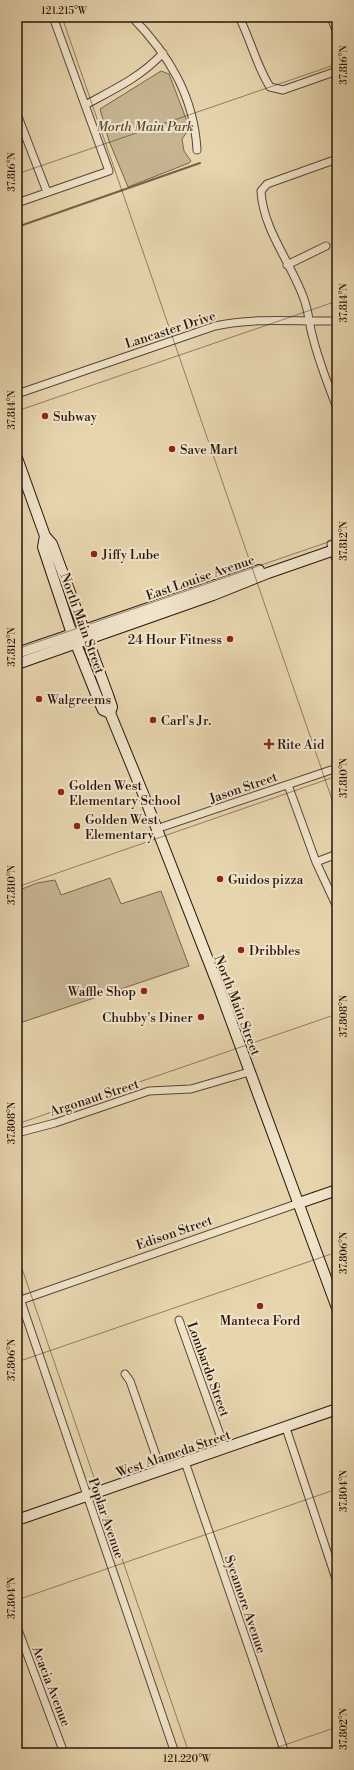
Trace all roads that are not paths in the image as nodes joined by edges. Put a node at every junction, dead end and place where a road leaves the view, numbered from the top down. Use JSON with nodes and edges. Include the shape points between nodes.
{"nodes":[{"id":1,"x":53,"y":17,"type":"edge"},
{"id":2,"x":132,"y":17,"type":"edge"},
{"id":3,"x":239,"y":17,"type":"edge"},
{"id":4,"x":331,"y":17,"type":"edge"},
{"id":5,"x":337,"y":33,"type":"edge"},
{"id":6,"x":162,"y":53,"type":"junction"},
{"id":7,"x":337,"y":71,"type":"edge"},
{"id":8,"x":85,"y":105,"type":"junction"},
{"id":9,"x":17,"y":114,"type":"edge"},
{"id":10,"x":197,"y":150,"type":"dead end"},
{"id":11,"x":337,"y":159,"type":"edge"},
{"id":12,"x":47,"y":192,"type":"junction"},
{"id":13,"x":17,"y":203,"type":"edge"},
{"id":14,"x":326,"y":246,"type":"dead end"},
{"id":15,"x":287,"y":265,"type":"junction"},
{"id":16,"x":310,"y":322,"type":"junction"},
{"id":17,"x":337,"y":322,"type":"edge"},
{"id":18,"x":17,"y":394,"type":"edge"},
{"id":19,"x":337,"y":406,"type":"edge"},
{"id":20,"x":17,"y":458,"type":"edge"},
{"id":21,"x":45,"y":536,"type":"junction"},
{"id":22,"x":334,"y":546,"type":"edge"},
{"id":23,"x":337,"y":562,"type":"edge"},
{"id":24,"x":83,"y":629,"type":"junction"},
{"id":25,"x":72,"y":634,"type":"junction"},
{"id":26,"x":87,"y":639,"type":"junction"},
{"id":27,"x":75,"y":644,"type":"junction"},
{"id":28,"x":17,"y":653,"type":"edge"},
{"id":29,"x":17,"y":664,"type":"edge"},
{"id":30,"x":110,"y":713,"type":"junction"},
{"id":31,"x":337,"y":768,"type":"edge"},
{"id":32,"x":288,"y":785,"type":"junction"},
{"id":33,"x":156,"y":829,"type":"junction"},
{"id":34,"x":337,"y":854,"type":"edge"},
{"id":35,"x":316,"y":862,"type":"junction"},
{"id":36,"x":337,"y":907,"type":"edge"},
{"id":37,"x":249,"y":1072,"type":"junction"},
{"id":38,"x":17,"y":1133,"type":"edge"},
{"id":39,"x":337,"y":1190,"type":"edge"},
{"id":40,"x":299,"y":1203,"type":"junction"},
{"id":41,"x":17,"y":1290,"type":"edge"},
{"id":42,"x":20,"y":1300,"type":"junction"},
{"id":43,"x":337,"y":1308,"type":"edge"},
{"id":44,"x":179,"y":1320,"type":"dead end"},
{"id":45,"x":125,"y":1374,"type":"dead end"},
{"id":46,"x":337,"y":1409,"type":"edge"},
{"id":47,"x":286,"y":1428,"type":"junction"},
{"id":48,"x":225,"y":1448,"type":"junction"},
{"id":49,"x":185,"y":1462,"type":"junction"},
{"id":50,"x":161,"y":1470,"type":"junction"},
{"id":51,"x":87,"y":1496,"type":"junction"},
{"id":52,"x":17,"y":1520,"type":"edge"},
{"id":53,"x":337,"y":1582,"type":"edge"},
{"id":54,"x":17,"y":1627,"type":"edge"},
{"id":55,"x":64,"y":1753,"type":"edge"},
{"id":56,"x":175,"y":1753,"type":"edge"},
{"id":57,"x":285,"y":1753,"type":"edge"}],
"edges":[{"from":1,"to":8,"type":"street"},
{"from":2,"to":6,"type":"street"},
{"from":3,"to":7,"type":"street","via":[[270,87],[283,90]]},
{"from":4,"to":5,"type":"street"},
{"from":6,"to":8,"type":"street","via":[[153,64],[127,83]]},
{"from":6,"to":10,"type":"street","via":[[178,77],[192,112]]},
{"from":8,"to":12,"type":"street","via":[[109,171]]},
{"from":9,"to":12,"type":"street"},
{"from":11,"to":15,"type":"street","via":[[267,184],[262,189],[262,200]]},
{"from":12,"to":13,"type":"street"},
{"from":14,"to":15,"type":"street"},
{"from":15,"to":16,"type":"street","via":[[298,282]]},
{"from":16,"to":17,"type":"street","name":"Lancaster Drive"},
{"from":16,"to":18,"type":"street","name":"Lancaster Drive","via":[[263,320],[215,326]]},
{"from":16,"to":19,"type":"street","via":[[316,352]]},
{"from":20,"to":21,"type":"main road","name":"North Main Street"},
{"from":21,"to":24,"type":"main road","name":"North Main Street","via":[[52,544]]},
{"from":21,"to":25,"type":"main road","name":"North Main Street","via":[[43,547]]},
{"from":22,"to":23,"type":"street"},
{"from":22,"to":24,"type":"main road","name":"East Louise Avenue"},
{"from":22,"to":26,"type":"main road","name":"East Louise Avenue"},
{"from":24,"to":25,"type":"main road","name":"East Louise Avenue"},
{"from":24,"to":26,"type":"main road","name":"North Main Street"},
{"from":25,"to":27,"type":"main road","name":"North Main Street"},
{"from":25,"to":28,"type":"main road","name":"East Louise Avenue"},
{"from":26,"to":27,"type":"main road","name":"East Louise Avenue"},
{"from":26,"to":30,"type":"main road","name":"North Main Street","via":[[112,707]]},
{"from":27,"to":29,"type":"main road","name":"East Louise Avenue"},
{"from":27,"to":30,"type":"main road","name":"North Main Street","via":[[103,710]]},
{"from":30,"to":33,"type":"main road","name":"North Main Street"},
{"from":31,"to":32,"type":"street","name":"Jason Street"},
{"from":32,"to":33,"type":"street","name":"Jason Street"},
{"from":32,"to":35,"type":"street"},
{"from":33,"to":37,"type":"main road","name":"North Main Street"},
{"from":34,"to":35,"type":"street"},
{"from":35,"to":36,"type":"street"},
{"from":37,"to":38,"type":"street","name":"Argonaut Street","via":[[191,1089],[149,1091]]},
{"from":37,"to":40,"type":"main road","name":"North Main Street"},
{"from":39,"to":40,"type":"main road","name":"Edison Street"},
{"from":40,"to":42,"type":"street","name":"Edison Street"},
{"from":40,"to":43,"type":"main road","name":"North Main Street"},
{"from":41,"to":42,"type":"street","name":"Poplar Avenue"},
{"from":42,"to":51,"type":"street","name":"Poplar Avenue"},
{"from":44,"to":48,"type":"street","name":"Lombardo Street"},
{"from":45,"to":50,"type":"street","via":[[130,1381]]},
{"from":46,"to":47,"type":"main road","name":"West Alameda Street"},
{"from":47,"to":48,"type":"main road","name":"West Alameda Street"},
{"from":47,"to":53,"type":"street"},
{"from":48,"to":49,"type":"main road","name":"West Alameda Street"},
{"from":49,"to":50,"type":"main road","name":"West Alameda Street"},
{"from":49,"to":57,"type":"street","name":"Sycamore Avenue"},
{"from":50,"to":51,"type":"main road","name":"West Alameda Street"},
{"from":51,"to":52,"type":"main road","name":"West Alameda Street"},
{"from":51,"to":56,"type":"street","name":"Poplar Avenue"},
{"from":54,"to":55,"type":"street","name":"Acacia Avenue"}]}
